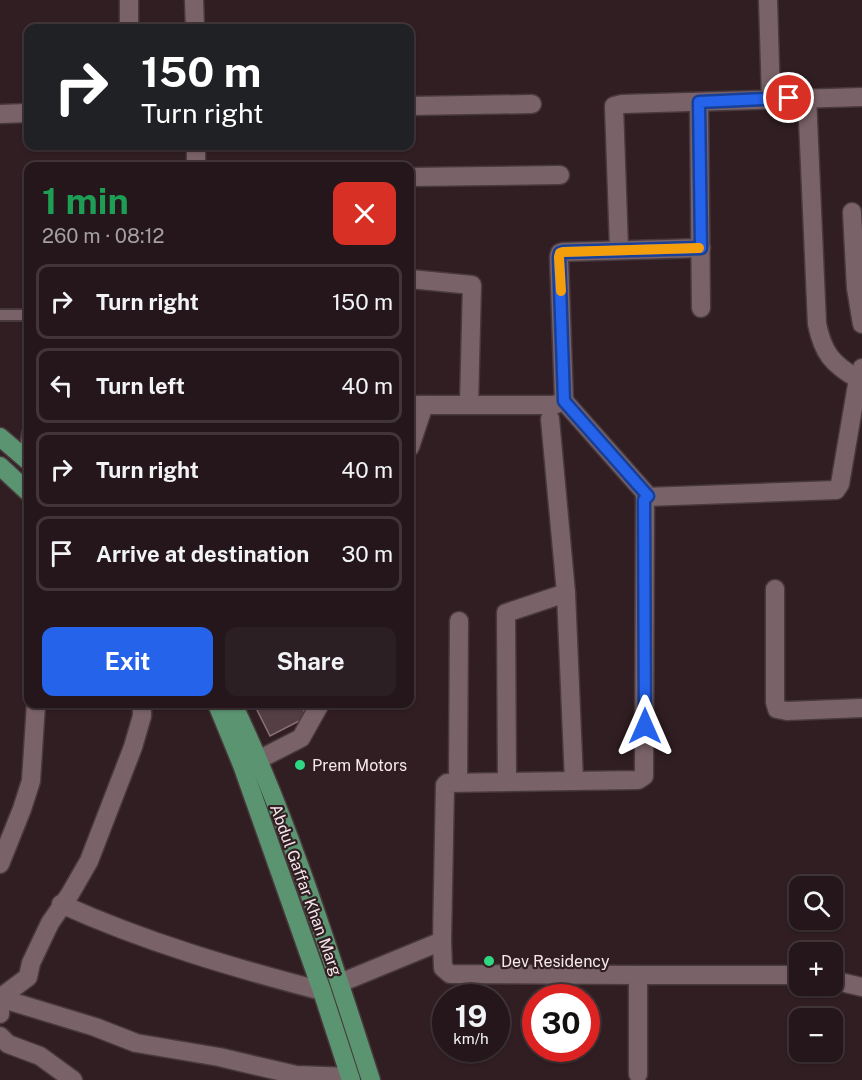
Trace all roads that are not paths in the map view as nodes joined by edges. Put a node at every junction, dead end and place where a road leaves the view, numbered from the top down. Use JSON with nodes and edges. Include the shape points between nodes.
{"nodes":[{"id":1,"x":129,"y":0,"type":"edge"},
{"id":2,"x":194,"y":0,"type":"edge"},
{"id":3,"x":768,"y":0,"type":"edge"},
{"id":4,"x":129,"y":24,"type":"edge"},
{"id":5,"x":195,"y":24,"type":"edge"},
{"id":6,"x":862,"y":97,"type":"edge"},
{"id":7,"x":807,"y":98,"type":"junction"},
{"id":8,"x":771,"y":99,"type":"junction"},
{"id":9,"x":699,"y":102,"type":"junction"},
{"id":10,"x":532,"y":104,"type":"dead end"},
{"id":11,"x":414,"y":106,"type":"edge"},
{"id":12,"x":24,"y":113,"type":"edge"},
{"id":13,"x":0,"y":114,"type":"edge"},
{"id":14,"x":560,"y":175,"type":"dead end"},
{"id":15,"x":414,"y":177,"type":"edge"},
{"id":16,"x":852,"y":212,"type":"dead end"},
{"id":17,"x":701,"y":248,"type":"junction"},
{"id":18,"x":619,"y":249,"type":"junction"},
{"id":19,"x":414,"y":279,"type":"edge"},
{"id":20,"x":701,"y":308,"type":"dead end"},
{"id":21,"x":0,"y":315,"type":"edge"},
{"id":22,"x":24,"y":315,"type":"edge"},
{"id":23,"x":862,"y":324,"type":"edge"},
{"id":24,"x":860,"y":374,"type":"edge"},
{"id":25,"x":564,"y":401,"type":"junction"},
{"id":26,"x":469,"y":404,"type":"junction"},
{"id":27,"x":417,"y":405,"type":"edge"},
{"id":28,"x":550,"y":419,"type":"dead end"},
{"id":29,"x":414,"y":423,"type":"edge"},
{"id":30,"x":0,"y":437,"type":"edge"},
{"id":31,"x":24,"y":457,"type":"edge"},
{"id":32,"x":0,"y":466,"type":"edge"},
{"id":33,"x":24,"y":488,"type":"edge"},
{"id":34,"x":648,"y":496,"type":"junction"},
{"id":35,"x":775,"y":589,"type":"dead end"},
{"id":36,"x":566,"y":592,"type":"junction"},
{"id":37,"x":459,"y":621,"type":"dead end"},
{"id":38,"x":36,"y":708,"type":"edge"},
{"id":39,"x":142,"y":708,"type":"edge"},
{"id":40,"x":219,"y":708,"type":"edge"},
{"id":41,"x":235,"y":708,"type":"edge"},
{"id":42,"x":318,"y":708,"type":"edge"},
{"id":43,"x":862,"y":708,"type":"edge"},
{"id":44,"x":258,"y":760,"type":"junction"},
{"id":45,"x":507,"y":781,"type":"junction"},
{"id":46,"x":574,"y":781,"type":"junction"},
{"id":47,"x":458,"y":782,"type":"junction"},
{"id":48,"x":0,"y":864,"type":"edge"},
{"id":49,"x":62,"y":903,"type":"junction"},
{"id":50,"x":442,"y":941,"type":"junction"},
{"id":51,"x":636,"y":975,"type":"junction"},
{"id":52,"x":789,"y":975,"type":"edge"},
{"id":53,"x":340,"y":983,"type":"junction"},
{"id":54,"x":843,"y":983,"type":"edge"},
{"id":55,"x":862,"y":987,"type":"edge"},
{"id":56,"x":322,"y":992,"type":"junction"},
{"id":57,"x":0,"y":998,"type":"edge"},
{"id":58,"x":0,"y":1014,"type":"edge"},
{"id":59,"x":0,"y":1036,"type":"edge"},
{"id":60,"x":638,"y":1074,"type":"dead end"},
{"id":61,"x":351,"y":1079,"type":"edge"},
{"id":62,"x":73,"y":1080,"type":"edge"},
{"id":63,"x":371,"y":1080,"type":"edge"}],
"edges":[{"from":1,"to":4,"type":"street"},
{"from":2,"to":5,"type":"street"},
{"from":3,"to":8,"type":"street"},
{"from":6,"to":7,"type":"street"},
{"from":7,"to":8,"type":"street"},
{"from":7,"to":24,"type":"street","via":[[820,341],[840,369]]},
{"from":8,"to":9,"type":"street"},
{"from":9,"to":17,"type":"street"},
{"from":9,"to":18,"type":"street","via":[[614,106]]},
{"from":10,"to":11,"type":"street"},
{"from":12,"to":13,"type":"street"},
{"from":14,"to":15,"type":"street"},
{"from":16,"to":23,"type":"street"},
{"from":17,"to":18,"type":"street"},
{"from":17,"to":20,"type":"street"},
{"from":18,"to":25,"type":"street","via":[[560,253]]},
{"from":19,"to":26,"type":"street","via":[[472,285]]},
{"from":21,"to":22,"type":"lane"},
{"from":24,"to":34,"type":"street","via":[[836,490]]},
{"from":25,"to":26,"type":"street","via":[[554,405]]},
{"from":25,"to":34,"type":"street"},
{"from":26,"to":27,"type":"street"},
{"from":27,"to":29,"type":"street"},
{"from":28,"to":36,"type":"street"},
{"from":30,"to":31,"type":"main road"},
{"from":32,"to":33,"type":"main road"},
{"from":34,"to":46,"type":"street","via":[[644,500],[644,776],[638,780]]},
{"from":35,"to":43,"type":"street","via":[[777,709]]},
{"from":36,"to":45,"type":"street","via":[[506,613]]},
{"from":36,"to":46,"type":"street"},
{"from":37,"to":47,"type":"street"},
{"from":38,"to":48,"type":"street","via":[[31,781]]},
{"from":39,"to":49,"type":"street","via":[[133,747],[101,832]]},
{"from":40,"to":56,"type":"main road","name":"Abdul Gaffar Khan Marg"},
{"from":41,"to":44,"type":"main road","name":"Abdul Gaffar Khan Marg"},
{"from":42,"to":44,"type":"street","via":[[301,738]]},
{"from":44,"to":53,"type":"main road","name":"Abdul Gaffar Khan Marg"},
{"from":45,"to":46,"type":"street"},
{"from":45,"to":47,"type":"street"},
{"from":47,"to":50,"type":"street","via":[[447,783],[445,788]]},
{"from":49,"to":56,"type":"street","via":[[203,957]]},
{"from":49,"to":57,"type":"street","via":[[31,963],[28,977]]},
{"from":50,"to":51,"type":"street","via":[[443,968],[450,974]]},
{"from":50,"to":53,"type":"street"},
{"from":51,"to":52,"type":"street"},
{"from":51,"to":60,"type":"street"},
{"from":53,"to":63,"type":"main road","name":"Abdul Gaffar Khan Marg"},
{"from":54,"to":55,"type":"street"},
{"from":56,"to":61,"type":"main road","name":"Abdul Gaffar Khan Marg"},
{"from":57,"to":58,"type":"street"},
{"from":57,"to":61,"type":"street","via":[[136,1043],[296,1075]]},
{"from":59,"to":62,"type":"street","via":[[9,1044],[40,1056]]}]}
